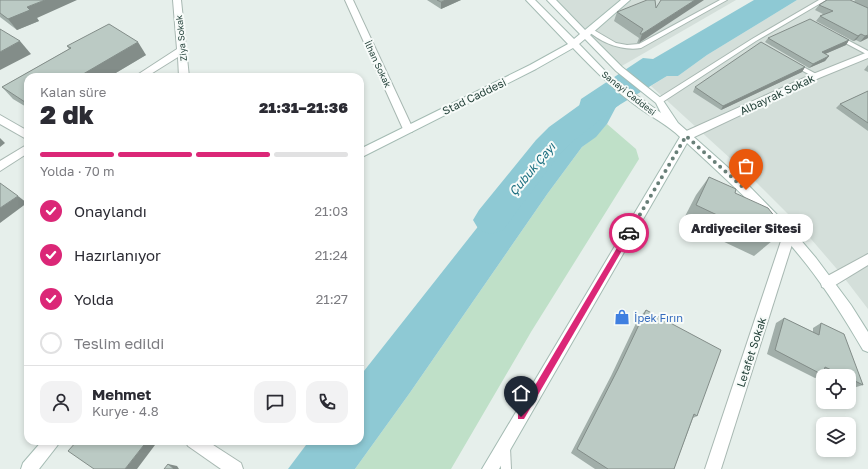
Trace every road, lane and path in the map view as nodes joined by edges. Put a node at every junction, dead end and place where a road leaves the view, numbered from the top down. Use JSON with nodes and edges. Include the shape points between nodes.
{"nodes":[{"id":1,"x":177,"y":0,"type":"edge"},
{"id":2,"x":349,"y":0,"type":"edge"},
{"id":3,"x":530,"y":0,"type":"edge"},
{"id":4,"x":551,"y":0,"type":"edge"},
{"id":5,"x":626,"y":0,"type":"edge"},
{"id":6,"x":724,"y":0,"type":"edge"},
{"id":7,"x":823,"y":0,"type":"edge"},
{"id":8,"x":588,"y":33,"type":"junction"},
{"id":9,"x":831,"y":34,"type":"edge"},
{"id":10,"x":754,"y":40,"type":"junction"},
{"id":11,"x":574,"y":44,"type":"junction"},
{"id":12,"x":761,"y":44,"type":"edge"},
{"id":13,"x":182,"y":50,"type":"junction"},
{"id":14,"x":868,"y":54,"type":"edge"},
{"id":15,"x":788,"y":60,"type":"edge"},
{"id":16,"x":145,"y":73,"type":"edge"},
{"id":17,"x":184,"y":73,"type":"edge"},
{"id":18,"x":816,"y":76,"type":"junction"},
{"id":19,"x":659,"y":101,"type":"junction"},
{"id":20,"x":0,"y":118,"type":"edge"},
{"id":21,"x":674,"y":126,"type":"junction"},
{"id":22,"x":408,"y":129,"type":"junction"},
{"id":23,"x":24,"y":133,"type":"edge"},
{"id":24,"x":686,"y":136,"type":"junction"},
{"id":25,"x":24,"y":151,"type":"edge"},
{"id":26,"x":364,"y":152,"type":"edge"},
{"id":27,"x":0,"y":167,"type":"edge"},
{"id":28,"x":789,"y":235,"type":"junction"},
{"id":29,"x":868,"y":259,"type":"edge"},
{"id":30,"x":827,"y":283,"type":"junction"},
{"id":31,"x":868,"y":345,"type":"edge"},
{"id":32,"x":505,"y":443,"type":"junction"},
{"id":33,"x":49,"y":445,"type":"edge"},
{"id":34,"x":199,"y":445,"type":"edge"},
{"id":35,"x":29,"y":469,"type":"edge"},
{"id":36,"x":235,"y":469,"type":"edge"},
{"id":37,"x":490,"y":469,"type":"edge"},
{"id":38,"x":506,"y":469,"type":"edge"},
{"id":39,"x":713,"y":469,"type":"edge"}],
"edges":[{"from":1,"to":13,"type":"street","name":"Ziya Sokak"},
{"from":2,"to":22,"type":"street","name":"İlhan Sokak"},
{"from":3,"to":11,"type":"street","name":"Sanayi Caddesi"},
{"from":4,"to":8,"type":"street","name":"Sanayi Caddesi"},
{"from":5,"to":8,"type":"street","name":"Stad Caddesi"},
{"from":6,"to":8,"type":"lane","via":[[636,48],[623,48]]},
{"from":7,"to":10,"type":"lane","via":[[799,17]]},
{"from":8,"to":11,"type":"street","name":"Stad Caddesi"},
{"from":8,"to":19,"type":"street","name":"Sanayi Caddesi","via":[[619,69]]},
{"from":9,"to":14,"type":"lane"},
{"from":10,"to":12,"type":"lane"},
{"from":10,"to":19,"type":"lane"},
{"from":11,"to":21,"type":"street","name":"Sanayi Caddesi","via":[[607,78]]},
{"from":11,"to":22,"type":"street","name":"Stad Caddesi"},
{"from":13,"to":16,"type":"street"},
{"from":13,"to":17,"type":"street","name":"Ziya Sokak"},
{"from":14,"to":18,"type":"street","name":"Albayrak Sokak"},
{"from":15,"to":18,"type":"lane"},
{"from":18,"to":24,"type":"street","name":"Albayrak Sokak"},
{"from":19,"to":21,"type":"street","name":"Sanayi Caddesi"},
{"from":20,"to":23,"type":"street"},
{"from":21,"to":24,"type":"street"},
{"from":22,"to":26,"type":"street","name":"Stad Caddesi"},
{"from":24,"to":28,"type":"street","via":[[746,190]]},
{"from":24,"to":32,"type":"street"},
{"from":25,"to":27,"type":"street"},
{"from":28,"to":30,"type":"street"},
{"from":28,"to":39,"type":"street","name":"Letafet Sokak"},
{"from":29,"to":30,"type":"street"},
{"from":30,"to":31,"type":"street"},
{"from":32,"to":37,"type":"street"},
{"from":32,"to":38,"type":"lane"},
{"from":33,"to":35,"type":"street"},
{"from":34,"to":36,"type":"street"}]}
